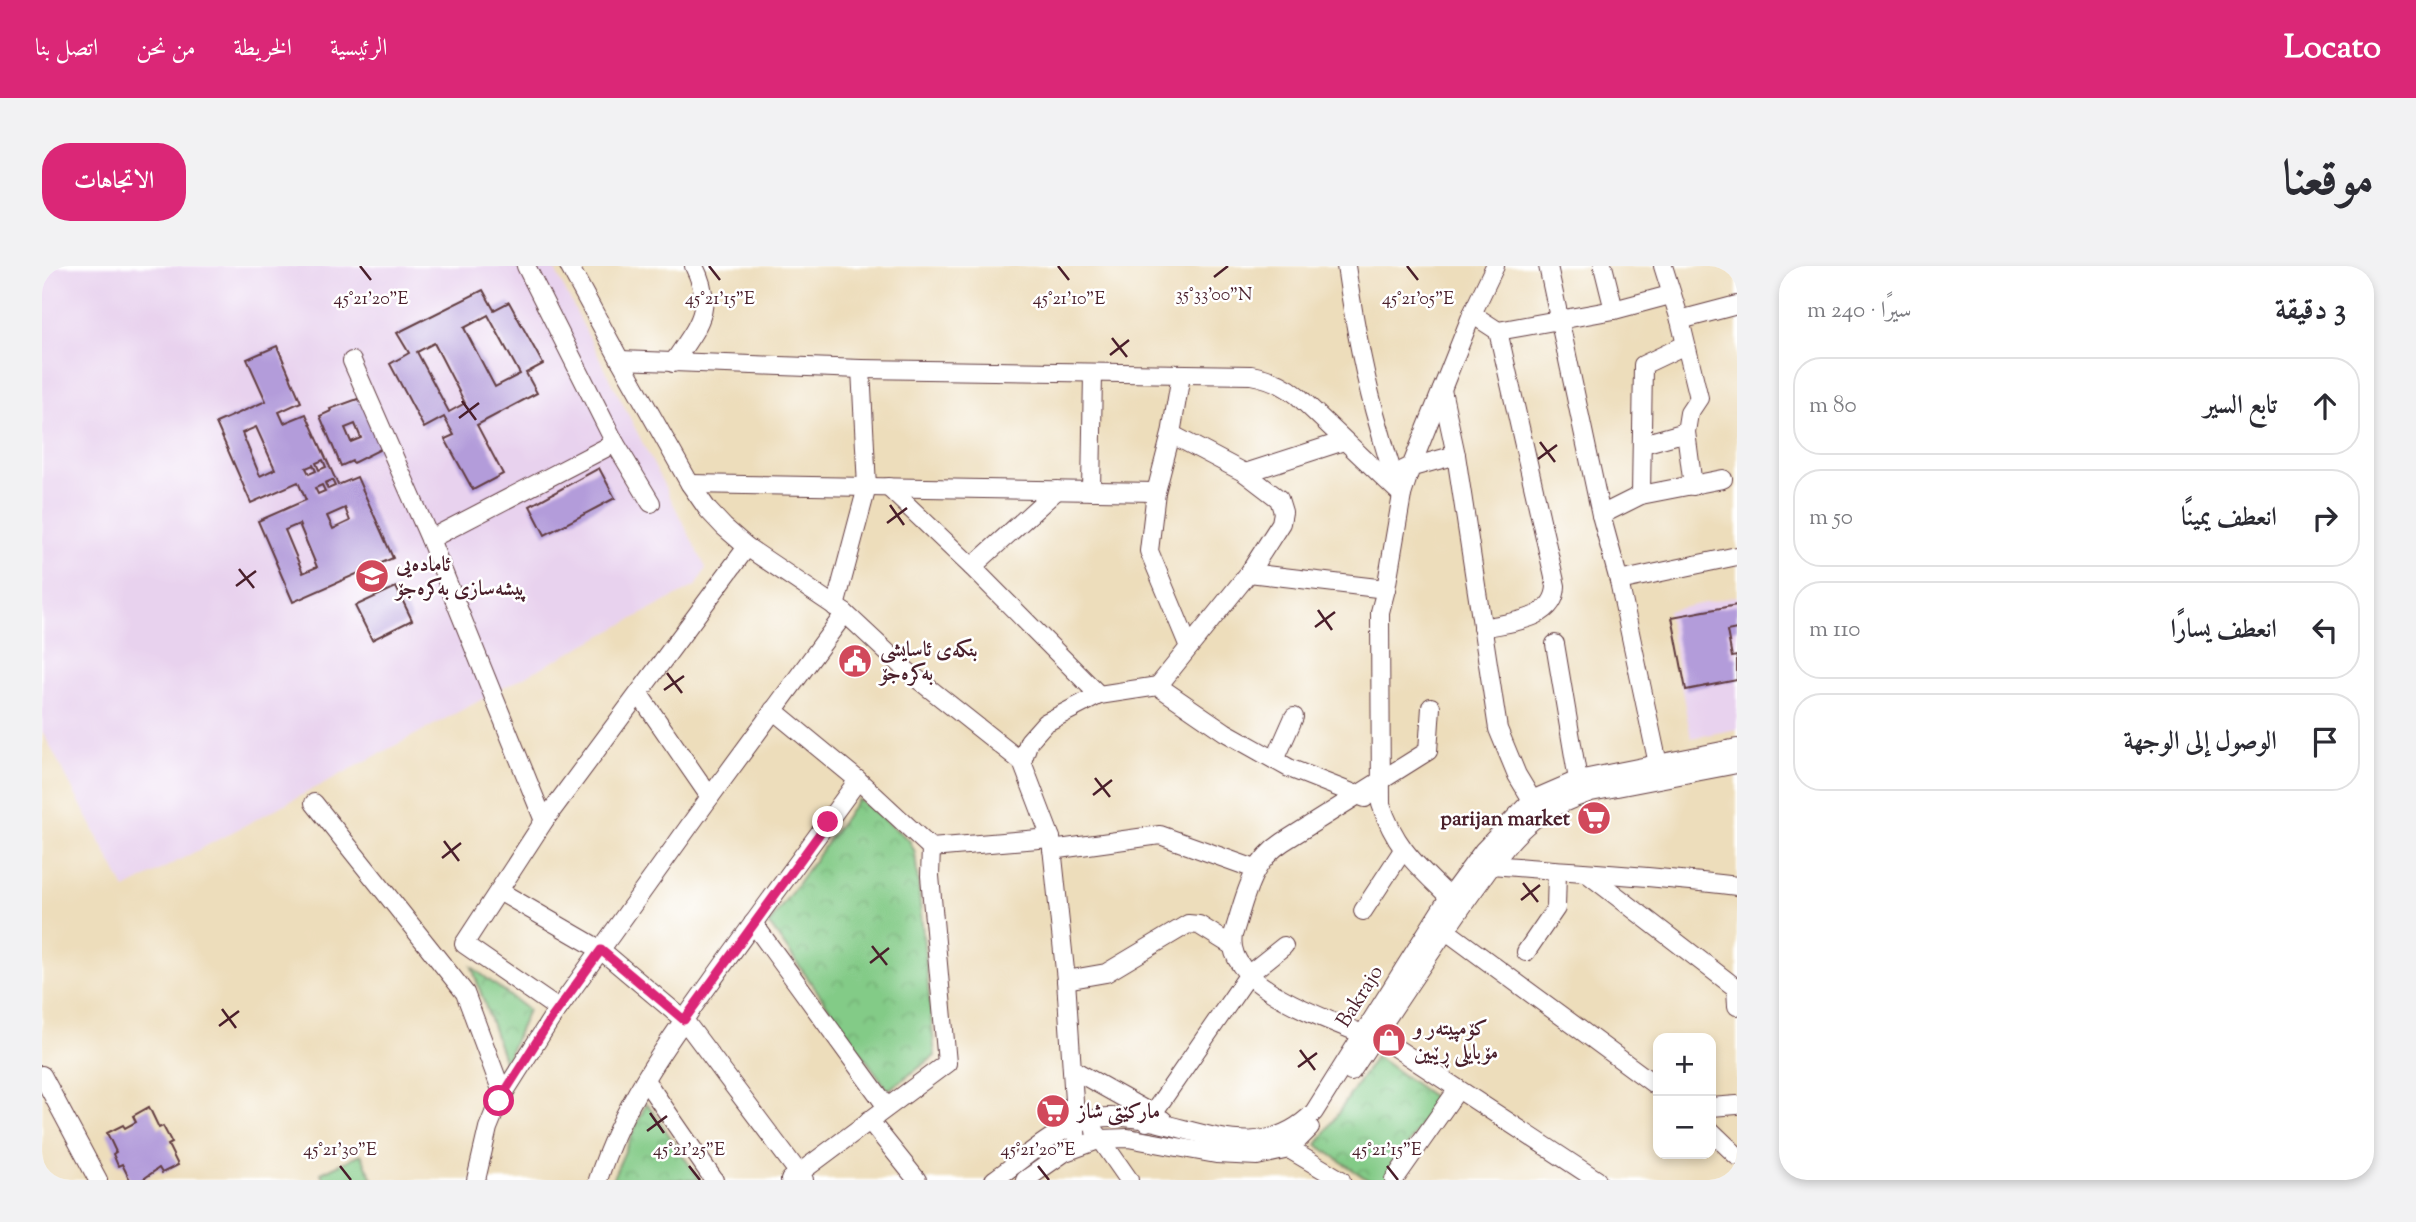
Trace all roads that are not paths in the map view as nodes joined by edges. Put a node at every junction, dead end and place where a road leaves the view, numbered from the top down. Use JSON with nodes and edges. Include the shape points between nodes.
{"nodes":[{"id":1,"x":526,"y":266,"type":"edge"},
{"id":2,"x":569,"y":266,"type":"edge"},
{"id":3,"x":694,"y":266,"type":"edge"},
{"id":4,"x":1346,"y":266,"type":"edge"},
{"id":5,"x":1495,"y":266,"type":"edge"},
{"id":6,"x":1548,"y":266,"type":"edge"},
{"id":7,"x":1602,"y":266,"type":"edge"},
{"id":8,"x":1662,"y":266,"type":"edge"},
{"id":9,"x":1670,"y":295,"type":"junction"},
{"id":10,"x":1737,"y":305,"type":"edge"},
{"id":11,"x":1614,"y":310,"type":"junction"},
{"id":12,"x":1472,"y":314,"type":"junction"},
{"id":13,"x":1561,"y":320,"type":"junction"},
{"id":14,"x":1680,"y":320,"type":"junction"},
{"id":15,"x":1498,"y":331,"type":"junction"},
{"id":16,"x":1685,"y":345,"type":"junction"},
{"id":17,"x":620,"y":360,"type":"junction"},
{"id":18,"x":352,"y":361,"type":"dead end"},
{"id":19,"x":673,"y":363,"type":"junction"},
{"id":20,"x":861,"y":369,"type":"junction"},
{"id":21,"x":1093,"y":373,"type":"junction"},
{"id":22,"x":1181,"y":375,"type":"junction"},
{"id":23,"x":1442,"y":390,"type":"junction"},
{"id":24,"x":1686,"y":432,"type":"junction"},
{"id":25,"x":1171,"y":434,"type":"junction"},
{"id":26,"x":1344,"y":441,"type":"junction"},
{"id":27,"x":615,"y":443,"type":"junction"},
{"id":28,"x":1643,"y":444,"type":"junction"},
{"id":29,"x":1456,"y":455,"type":"junction"},
{"id":30,"x":1411,"y":467,"type":"junction"},
{"id":31,"x":1245,"y":473,"type":"junction"},
{"id":32,"x":1387,"y":474,"type":"junction"},
{"id":33,"x":1723,"y":479,"type":"dead end"},
{"id":34,"x":690,"y":484,"type":"junction"},
{"id":35,"x":1693,"y":486,"type":"junction"},
{"id":36,"x":867,"y":487,"type":"junction"},
{"id":37,"x":888,"y":487,"type":"junction"},
{"id":38,"x":1057,"y":490,"type":"junction"},
{"id":39,"x":1091,"y":491,"type":"junction"},
{"id":40,"x":1156,"y":492,"type":"junction"},
{"id":41,"x":1402,"y":495,"type":"junction"},
{"id":42,"x":1642,"y":495,"type":"junction"},
{"id":43,"x":651,"y":503,"type":"dead end"},
{"id":44,"x":1601,"y":515,"type":"junction"},
{"id":45,"x":430,"y":539,"type":"junction"},
{"id":46,"x":747,"y":547,"type":"junction"},
{"id":47,"x":1737,"y":556,"type":"edge"},
{"id":48,"x":972,"y":567,"type":"junction"},
{"id":49,"x":1249,"y":573,"type":"junction"},
{"id":50,"x":1619,"y":581,"type":"junction"},
{"id":51,"x":1386,"y":589,"type":"junction"},
{"id":52,"x":840,"y":610,"type":"junction"},
{"id":53,"x":1482,"y":628,"type":"junction"},
{"id":54,"x":1555,"y":644,"type":"dead end"},
{"id":55,"x":1189,"y":647,"type":"junction"},
{"id":56,"x":1158,"y":686,"type":"junction"},
{"id":57,"x":639,"y":694,"type":"junction"},
{"id":58,"x":1099,"y":695,"type":"junction"},
{"id":59,"x":1431,"y":707,"type":"dead end"},
{"id":60,"x":773,"y":710,"type":"junction"},
{"id":61,"x":1294,"y":717,"type":"dead end"},
{"id":62,"x":1737,"y":748,"type":"edge"},
{"id":63,"x":1275,"y":760,"type":"junction"},
{"id":64,"x":1022,"y":762,"type":"junction"},
{"id":65,"x":1658,"y":764,"type":"junction"},
{"id":66,"x":1737,"y":764,"type":"edge"},
{"id":67,"x":858,"y":780,"type":"junction"},
{"id":68,"x":1578,"y":780,"type":"junction"},
{"id":69,"x":1380,"y":782,"type":"junction"},
{"id":70,"x":1359,"y":796,"type":"junction"},
{"id":71,"x":710,"y":797,"type":"junction"},
{"id":72,"x":1532,"y":800,"type":"junction"},
{"id":73,"x":314,"y":803,"type":"dead end"},
{"id":74,"x":1381,"y":804,"type":"junction"},
{"id":75,"x":544,"y":821,"type":"junction"},
{"id":76,"x":1051,"y":844,"type":"junction"},
{"id":77,"x":931,"y":848,"type":"junction"},
{"id":78,"x":1402,"y":850,"type":"junction"},
{"id":79,"x":1492,"y":865,"type":"junction"},
{"id":80,"x":1255,"y":869,"type":"junction"},
{"id":81,"x":1557,"y":871,"type":"junction"},
{"id":82,"x":1588,"y":874,"type":"junction"},
{"id":83,"x":1737,"y":886,"type":"edge"},
{"id":84,"x":499,"y":891,"type":"junction"},
{"id":85,"x":1449,"y":897,"type":"junction"},
{"id":86,"x":1363,"y":911,"type":"dead end"},
{"id":87,"x":753,"y":923,"type":"junction"},
{"id":88,"x":1445,"y":930,"type":"junction"},
{"id":89,"x":1231,"y":945,"type":"junction"},
{"id":90,"x":1284,"y":946,"type":"dead end"},
{"id":91,"x":601,"y":950,"type":"junction"},
{"id":92,"x":1526,"y":952,"type":"dead end"},
{"id":93,"x":1249,"y":974,"type":"junction"},
{"id":94,"x":1066,"y":980,"type":"junction"},
{"id":95,"x":1737,"y":993,"type":"edge"},
{"id":96,"x":558,"y":1009,"type":"junction"},
{"id":97,"x":684,"y":1020,"type":"junction"},
{"id":98,"x":1369,"y":1034,"type":"junction"},
{"id":99,"x":1072,"y":1069,"type":"junction"},
{"id":100,"x":42,"y":1074,"type":"edge"},
{"id":101,"x":645,"y":1080,"type":"junction"},
{"id":102,"x":1653,"y":1083,"type":"edge"},
{"id":103,"x":1458,"y":1089,"type":"junction"},
{"id":104,"x":503,"y":1095,"type":"junction"},
{"id":105,"x":1737,"y":1105,"type":"edge"},
{"id":106,"x":887,"y":1107,"type":"junction"},
{"id":107,"x":1716,"y":1107,"type":"edge"},
{"id":108,"x":1150,"y":1118,"type":"junction"},
{"id":109,"x":869,"y":1120,"type":"junction"},
{"id":110,"x":1082,"y":1122,"type":"junction"},
{"id":111,"x":1716,"y":1136,"type":"edge"},
{"id":112,"x":1101,"y":1139,"type":"junction"},
{"id":113,"x":1077,"y":1146,"type":"junction"},
{"id":114,"x":1289,"y":1149,"type":"junction"},
{"id":115,"x":1737,"y":1156,"type":"edge"},
{"id":116,"x":798,"y":1178,"type":"edge"},
{"id":117,"x":98,"y":1180,"type":"edge"},
{"id":118,"x":476,"y":1180,"type":"edge"},
{"id":119,"x":598,"y":1180,"type":"edge"},
{"id":120,"x":714,"y":1180,"type":"edge"},
{"id":121,"x":916,"y":1180,"type":"edge"},
{"id":122,"x":994,"y":1180,"type":"edge"},
{"id":123,"x":1024,"y":1180,"type":"edge"},
{"id":124,"x":1129,"y":1180,"type":"edge"},
{"id":125,"x":1341,"y":1180,"type":"edge"},
{"id":126,"x":1394,"y":1180,"type":"edge"},
{"id":127,"x":1597,"y":1180,"type":"edge"}],
"edges":[{"from":1,"to":27,"type":"street"},
{"from":2,"to":17,"type":"street"},
{"from":3,"to":19,"type":"street","via":[[705,306]]},
{"from":4,"to":32,"type":"street","via":[[1356,337]]},
{"from":5,"to":12,"type":"street"},
{"from":6,"to":13,"type":"street"},
{"from":7,"to":11,"type":"street"},
{"from":8,"to":9,"type":"street"},
{"from":9,"to":11,"type":"street"},
{"from":9,"to":14,"type":"street"},
{"from":10,"to":14,"type":"street"},
{"from":11,"to":13,"type":"street"},
{"from":12,"to":15,"type":"street"},
{"from":12,"to":23,"type":"street"},
{"from":13,"to":15,"type":"street"},
{"from":13,"to":44,"type":"street"},
{"from":14,"to":16,"type":"street"},
{"from":15,"to":53,"type":"street","via":[[1556,594],[1553,603],[1538,615]]},
{"from":16,"to":24,"type":"street","via":[[1699,398],[1689,413]]},
{"from":16,"to":28,"type":"street","via":[[1643,365]]},
{"from":17,"to":19,"type":"street"},
{"from":17,"to":34,"type":"street"},
{"from":18,"to":45,"type":"street"},
{"from":19,"to":20,"type":"street"},
{"from":20,"to":21,"type":"street"},
{"from":20,"to":36,"type":"street"},
{"from":21,"to":22,"type":"street"},
{"from":21,"to":39,"type":"street"},
{"from":22,"to":25,"type":"street"},
{"from":22,"to":26,"type":"street","via":[[1251,375],[1278,382]]},
{"from":23,"to":29,"type":"street"},
{"from":23,"to":30,"type":"street"},
{"from":24,"to":28,"type":"street"},
{"from":24,"to":35,"type":"street"},
{"from":25,"to":31,"type":"street"},
{"from":25,"to":40,"type":"street"},
{"from":26,"to":31,"type":"street"},
{"from":26,"to":32,"type":"street"},
{"from":27,"to":43,"type":"street"},
{"from":27,"to":45,"type":"street"},
{"from":28,"to":42,"type":"street"},
{"from":29,"to":30,"type":"street"},
{"from":29,"to":53,"type":"street"},
{"from":30,"to":32,"type":"street"},
{"from":30,"to":41,"type":"street"},
{"from":31,"to":49,"type":"street","via":[[1279,499],[1283,512],[1282,523]]},
{"from":32,"to":41,"type":"street"},
{"from":33,"to":35,"type":"street"},
{"from":34,"to":36,"type":"street"},
{"from":34,"to":46,"type":"street","via":[[708,510]]},
{"from":35,"to":42,"type":"street"},
{"from":36,"to":37,"type":"street"},
{"from":36,"to":52,"type":"street"},
{"from":37,"to":38,"type":"street"},
{"from":37,"to":48,"type":"street"},
{"from":38,"to":39,"type":"street"},
{"from":38,"to":48,"type":"street"},
{"from":39,"to":40,"type":"street"},
{"from":40,"to":55,"type":"street","via":[[1149,551]]},
{"from":41,"to":51,"type":"street"},
{"from":42,"to":44,"type":"street"},
{"from":44,"to":50,"type":"street"},
{"from":45,"to":75,"type":"street"},
{"from":46,"to":52,"type":"street"},
{"from":46,"to":57,"type":"street"},
{"from":47,"to":50,"type":"street"},
{"from":48,"to":58,"type":"street"},
{"from":49,"to":51,"type":"street"},
{"from":49,"to":55,"type":"street"},
{"from":50,"to":65,"type":"street"},
{"from":51,"to":69,"type":"street","via":[[1380,612]]},
{"from":52,"to":60,"type":"street"},
{"from":52,"to":64,"type":"street","via":[[906,670]]},
{"from":53,"to":72,"type":"street","via":[[1498,729]]},
{"from":54,"to":68,"type":"street"},
{"from":55,"to":56,"type":"street"},
{"from":56,"to":58,"type":"street"},
{"from":56,"to":63,"type":"street"},
{"from":57,"to":71,"type":"street"},
{"from":57,"to":75,"type":"street"},
{"from":58,"to":64,"type":"street","via":[[1045,723],[1029,741]]},
{"from":59,"to":69,"type":"street","via":[[1428,751]]},
{"from":60,"to":67,"type":"street"},
{"from":60,"to":71,"type":"street"},
{"from":61,"to":63,"type":"street"},
{"from":62,"to":65,"type":"street","name":"Bakrajo"},
{"from":63,"to":70,"type":"street"},
{"from":64,"to":76,"type":"street"},
{"from":65,"to":68,"type":"street","name":"Bakrajo"},
{"from":66,"to":79,"type":"street","name":"Bakrajo","via":[[1568,800],[1532,821]]},
{"from":67,"to":77,"type":"street"},
{"from":67,"to":87,"type":"street"},
{"from":68,"to":72,"type":"street","name":"Bakrajo"},
{"from":69,"to":70,"type":"street"},
{"from":69,"to":74,"type":"street"},
{"from":70,"to":74,"type":"street"},
{"from":70,"to":80,"type":"street","via":[[1275,847]]},
{"from":71,"to":91,"type":"street"},
{"from":72,"to":85,"type":"street","name":"Bakrajo","via":[[1483,851]]},
{"from":73,"to":104,"type":"street","via":[[465,993]]},
{"from":74,"to":78,"type":"street"},
{"from":75,"to":84,"type":"street"},
{"from":76,"to":77,"type":"street"},
{"from":76,"to":80,"type":"street","via":[[1160,835]]},
{"from":76,"to":94,"type":"street"},
{"from":77,"to":106,"type":"street","via":[[947,1063]]},
{"from":78,"to":85,"type":"street"},
{"from":78,"to":86,"type":"street"},
{"from":79,"to":81,"type":"street"},
{"from":79,"to":88,"type":"street","name":"Bakrajo"},
{"from":80,"to":89,"type":"street"},
{"from":81,"to":82,"type":"street"},
{"from":81,"to":92,"type":"street","via":[[1556,908]]},
{"from":82,"to":83,"type":"street"},
{"from":82,"to":95,"type":"street"},
{"from":84,"to":91,"type":"street"},
{"from":84,"to":96,"type":"street","via":[[464,944]]},
{"from":85,"to":98,"type":"street","name":"Bakrajo"},
{"from":87,"to":97,"type":"street"},
{"from":87,"to":106,"type":"street"},
{"from":88,"to":98,"type":"street","name":"Bakrajo"},
{"from":88,"to":102,"type":"street"},
{"from":89,"to":93,"type":"street"},
{"from":89,"to":94,"type":"street","via":[[1199,925],[1188,925],[1105,973]]},
{"from":90,"to":93,"type":"street"},
{"from":91,"to":96,"type":"street"},
{"from":91,"to":97,"type":"street"},
{"from":93,"to":98,"type":"street","via":[[1279,999]]},
{"from":93,"to":108,"type":"street"},
{"from":94,"to":99,"type":"street"},
{"from":96,"to":104,"type":"street"},
{"from":97,"to":101,"type":"street"},
{"from":97,"to":116,"type":"street"},
{"from":98,"to":103,"type":"street"},
{"from":98,"to":108,"type":"street","name":"Bakrajo","via":[[1314,1111],[1301,1125],[1273,1139],[1221,1139]]},
{"from":98,"to":114,"type":"street","name":"Bakrajo","via":[[1327,1109]]},
{"from":99,"to":108,"type":"street"},
{"from":99,"to":110,"type":"street","via":[[1074,1101]]},
{"from":100,"to":117,"type":"street"},
{"from":101,"to":119,"type":"street","via":[[616,1129]]},
{"from":101,"to":120,"type":"street"},
{"from":103,"to":126,"type":"street"},
{"from":103,"to":127,"type":"street"},
{"from":104,"to":118,"type":"street","via":[[488,1128]]},
{"from":105,"to":107,"type":"street"},
{"from":106,"to":109,"type":"street"},
{"from":108,"to":110,"type":"street","name":"Bakrajo"},
{"from":109,"to":116,"type":"street"},
{"from":109,"to":121,"type":"street"},
{"from":110,"to":112,"type":"street"},
{"from":110,"to":113,"type":"street"},
{"from":110,"to":122,"type":"street","name":"Bakrajo","via":[[1054,1136]]},
{"from":111,"to":115,"type":"street"},
{"from":112,"to":113,"type":"street"},
{"from":112,"to":114,"type":"street","via":[[1128,1138],[1237,1156]]},
{"from":112,"to":124,"type":"street"},
{"from":113,"to":123,"type":"street"},
{"from":114,"to":125,"type":"street"}]}
